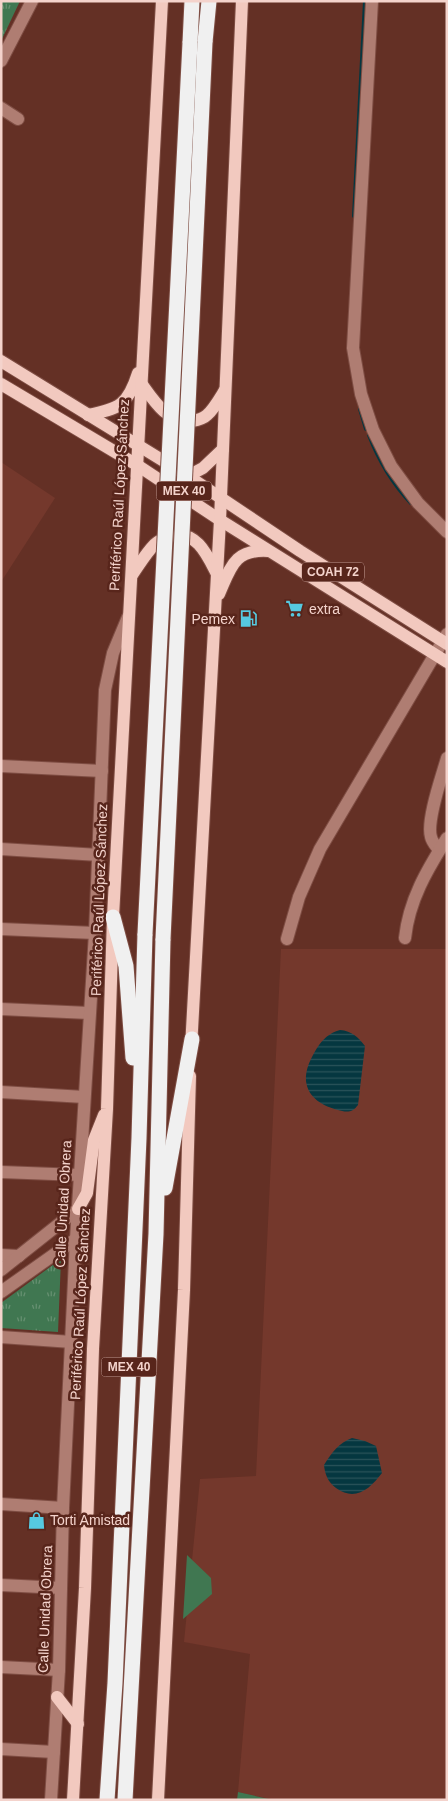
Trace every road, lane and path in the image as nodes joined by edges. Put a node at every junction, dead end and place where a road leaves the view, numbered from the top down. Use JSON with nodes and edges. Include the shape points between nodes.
{"nodes":[{"id":1,"x":32,"y":1,"type":"edge"},
{"id":2,"x":162,"y":1,"type":"edge"},
{"id":3,"x":192,"y":1,"type":"edge"},
{"id":4,"x":209,"y":1,"type":"edge"},
{"id":5,"x":242,"y":1,"type":"edge"},
{"id":6,"x":372,"y":1,"type":"edge"},
{"id":7,"x":198,"y":42,"type":"junction"},
{"id":8,"x":1,"y":61,"type":"edge"},
{"id":9,"x":1,"y":108,"type":"edge"},
{"id":10,"x":18,"y":119,"type":"dead end"},
{"id":11,"x":143,"y":359,"type":"junction"},
{"id":12,"x":1,"y":361,"type":"edge"},
{"id":13,"x":141,"y":383,"type":"junction"},
{"id":14,"x":1,"y":384,"type":"edge"},
{"id":15,"x":226,"y":390,"type":"junction"},
{"id":16,"x":88,"y":415,"type":"junction"},
{"id":17,"x":138,"y":445,"type":"junction"},
{"id":18,"x":223,"y":449,"type":"junction"},
{"id":19,"x":137,"y":465,"type":"junction"},
{"id":20,"x":188,"y":476,"type":"junction"},
{"id":21,"x":221,"y":498,"type":"junction"},
{"id":22,"x":220,"y":520,"type":"junction"},
{"id":23,"x":447,"y":532,"type":"edge"},
{"id":24,"x":270,"y":552,"type":"junction"},
{"id":25,"x":217,"y":574,"type":"junction"},
{"id":26,"x":131,"y":576,"type":"junction"},
{"id":27,"x":216,"y":601,"type":"junction"},
{"id":28,"x":129,"y":615,"type":"junction"},
{"id":29,"x":445,"y":640,"type":"edge"},
{"id":30,"x":435,"y":655,"type":"junction"},
{"id":31,"x":447,"y":662,"type":"edge"},
{"id":32,"x":447,"y":758,"type":"edge"},
{"id":33,"x":1,"y":766,"type":"edge"},
{"id":34,"x":102,"y":771,"type":"junction"},
{"id":35,"x":447,"y":838,"type":"edge"},
{"id":36,"x":1,"y":849,"type":"edge"},
{"id":37,"x":439,"y":850,"type":"junction"},
{"id":38,"x":99,"y":855,"type":"junction"},
{"id":39,"x":113,"y":917,"type":"junction"},
{"id":40,"x":1,"y":929,"type":"edge"},
{"id":41,"x":95,"y":933,"type":"junction"},
{"id":42,"x":405,"y":938,"type":"dead end"},
{"id":43,"x":287,"y":939,"type":"dead end"},
{"id":44,"x":1,"y":1009,"type":"edge"},
{"id":45,"x":89,"y":1013,"type":"junction"},
{"id":46,"x":192,"y":1039,"type":"junction"},
{"id":47,"x":1,"y":1092,"type":"edge"},
{"id":48,"x":84,"y":1097,"type":"junction"},
{"id":49,"x":107,"y":1108,"type":"junction"},
{"id":50,"x":139,"y":1138,"type":"junction"},
{"id":51,"x":1,"y":1172,"type":"edge"},
{"id":52,"x":80,"y":1175,"type":"junction"},
{"id":53,"x":78,"y":1209,"type":"junction"},
{"id":54,"x":156,"y":1234,"type":"junction"},
{"id":55,"x":76,"y":1239,"type":"junction"},
{"id":56,"x":1,"y":1255,"type":"edge"},
{"id":57,"x":19,"y":1256,"type":"junction"},
{"id":58,"x":1,"y":1270,"type":"edge"},
{"id":59,"x":1,"y":1292,"type":"edge"},
{"id":60,"x":1,"y":1337,"type":"edge"},
{"id":61,"x":72,"y":1342,"type":"junction"},
{"id":62,"x":1,"y":1504,"type":"edge"},
{"id":63,"x":63,"y":1508,"type":"junction"},
{"id":64,"x":1,"y":1585,"type":"edge"},
{"id":65,"x":61,"y":1588,"type":"junction"},
{"id":66,"x":1,"y":1667,"type":"edge"},
{"id":67,"x":59,"y":1670,"type":"junction"},
{"id":68,"x":57,"y":1697,"type":"junction"},
{"id":69,"x":78,"y":1724,"type":"junction"},
{"id":70,"x":1,"y":1749,"type":"edge"},
{"id":71,"x":54,"y":1752,"type":"junction"},
{"id":72,"x":51,"y":1800,"type":"edge"},
{"id":73,"x":73,"y":1800,"type":"edge"},
{"id":74,"x":107,"y":1800,"type":"edge"},
{"id":75,"x":125,"y":1800,"type":"edge"},
{"id":76,"x":158,"y":1800,"type":"edge"}],
"edges":[{"from":1,"to":8,"type":"street"},
{"from":2,"to":11,"type":"main road","name":"Periférico Raúl López Sánchez"},
{"from":3,"to":7,"type":"highway","number":"MEX 40"},
{"from":4,"to":7,"type":"highway","number":"MEX 40"},
{"from":5,"to":15,"type":"main road"},
{"from":6,"to":23,"type":"street","via":[[353,348],[361,394],[373,430],[391,466],[418,503]]},
{"from":7,"to":50,"type":"highway","number":"MEX 40","bridge":true,"via":[[145,934]]},
{"from":7,"to":54,"type":"highway","number":"MEX 40","bridge":true,"via":[[163,939]]},
{"from":9,"to":10,"type":"street"},
{"from":11,"to":13,"type":"main road","name":"Periférico Raúl López Sánchez"},
{"from":11,"to":16,"type":"main road","via":[[134,385],[124,401],[110,411]]},
{"from":12,"to":16,"type":"main road"},
{"from":13,"to":15,"type":"main road","via":[[160,408],[181,421],[200,420],[206,416]]},
{"from":13,"to":17,"type":"main road","name":"Periférico Raúl López Sánchez"},
{"from":14,"to":19,"type":"main road"},
{"from":15,"to":18,"type":"main road"},
{"from":16,"to":17,"type":"main road"},
{"from":17,"to":19,"type":"main road","name":"Periférico Raúl López Sánchez"},
{"from":17,"to":20,"type":"main road","number":"COAH 72"},
{"from":18,"to":20,"type":"main road","via":[[203,468]]},
{"from":18,"to":21,"type":"main road"},
{"from":19,"to":22,"type":"main road","number":"COAH 72"},
{"from":19,"to":26,"type":"main road","name":"Periférico Raúl López Sánchez"},
{"from":20,"to":21,"type":"main road","number":"COAH 72"},
{"from":21,"to":22,"type":"main road"},
{"from":21,"to":29,"type":"main road","number":"COAH 72"},
{"from":22,"to":24,"type":"main road","number":"COAH 72"},
{"from":22,"to":25,"type":"main road"},
{"from":24,"to":27,"type":"main road","via":[[249,551],[235,562]]},
{"from":24,"to":30,"type":"main road","number":"COAH 72"},
{"from":25,"to":26,"type":"main road","via":[[195,541],[177,535],[162,538],[155,544]]},
{"from":25,"to":27,"type":"main road"},
{"from":26,"to":28,"type":"main road","name":"Periférico Raúl López Sánchez"},
{"from":27,"to":46,"type":"main road"},
{"from":28,"to":34,"type":"street","name":"Calle Unidad Obrera","via":[[112,653],[108,672]]},
{"from":28,"to":39,"type":"main road","name":"Periférico Raúl López Sánchez"},
{"from":29,"to":30,"type":"street"},
{"from":30,"to":31,"type":"main road","number":"COAH 72"},
{"from":30,"to":43,"type":"street","via":[[320,849],[299,896]]},
{"from":32,"to":37,"type":"street","via":[[430,822],[431,838]]},
{"from":33,"to":34,"type":"street"},
{"from":34,"to":38,"type":"street","name":"Calle Unidad Obrera"},
{"from":35,"to":37,"type":"street"},
{"from":36,"to":38,"type":"street"},
{"from":37,"to":42,"type":"street","via":[[412,901]]},
{"from":38,"to":41,"type":"street","name":"Calle Unidad Obrera"},
{"from":39,"to":49,"type":"main road","name":"Periférico Raúl López Sánchez"},
{"from":39,"to":50,"type":"highway","via":[[126,966]]},
{"from":40,"to":41,"type":"street"},
{"from":41,"to":45,"type":"street","name":"Calle Unidad Obrera"},
{"from":44,"to":45,"type":"street"},
{"from":45,"to":48,"type":"street","name":"Calle Unidad Obrera"},
{"from":46,"to":54,"type":"highway"},
{"from":46,"to":76,"type":"main road","via":[[184,1290]]},
{"from":47,"to":48,"type":"street"},
{"from":48,"to":52,"type":"street","name":"Calle Unidad Obrera"},
{"from":49,"to":53,"type":"main road","via":[[94,1140],[87,1193]]},
{"from":49,"to":69,"type":"main road","name":"Periférico Raúl López Sánchez","via":[[93,1349]]},
{"from":50,"to":74,"type":"highway","number":"MEX 40","via":[[116,1673]]},
{"from":51,"to":52,"type":"street"},
{"from":52,"to":53,"type":"street","name":"Calle Unidad Obrera"},
{"from":53,"to":55,"type":"street","name":"Calle Unidad Obrera"},
{"from":53,"to":57,"type":"street"},
{"from":54,"to":75,"type":"highway","number":"MEX 40"},
{"from":55,"to":59,"type":"street"},
{"from":55,"to":61,"type":"street","name":"Calle Unidad Obrera"},
{"from":56,"to":57,"type":"street"},
{"from":57,"to":58,"type":"street"},
{"from":60,"to":61,"type":"street"},
{"from":61,"to":63,"type":"street","name":"Calle Unidad Obrera"},
{"from":62,"to":63,"type":"street"},
{"from":63,"to":65,"type":"street","name":"Calle Unidad Obrera"},
{"from":64,"to":65,"type":"street"},
{"from":65,"to":67,"type":"street","name":"Calle Unidad Obrera"},
{"from":66,"to":67,"type":"street"},
{"from":67,"to":68,"type":"street","name":"Calle Unidad Obrera"},
{"from":68,"to":69,"type":"main road"},
{"from":68,"to":71,"type":"street","name":"Calle Unidad Obrera"},
{"from":69,"to":73,"type":"main road","name":"Periférico Raúl López Sánchez"},
{"from":70,"to":71,"type":"street"},
{"from":71,"to":72,"type":"street","name":"Calle Unidad Obrera"}]}
